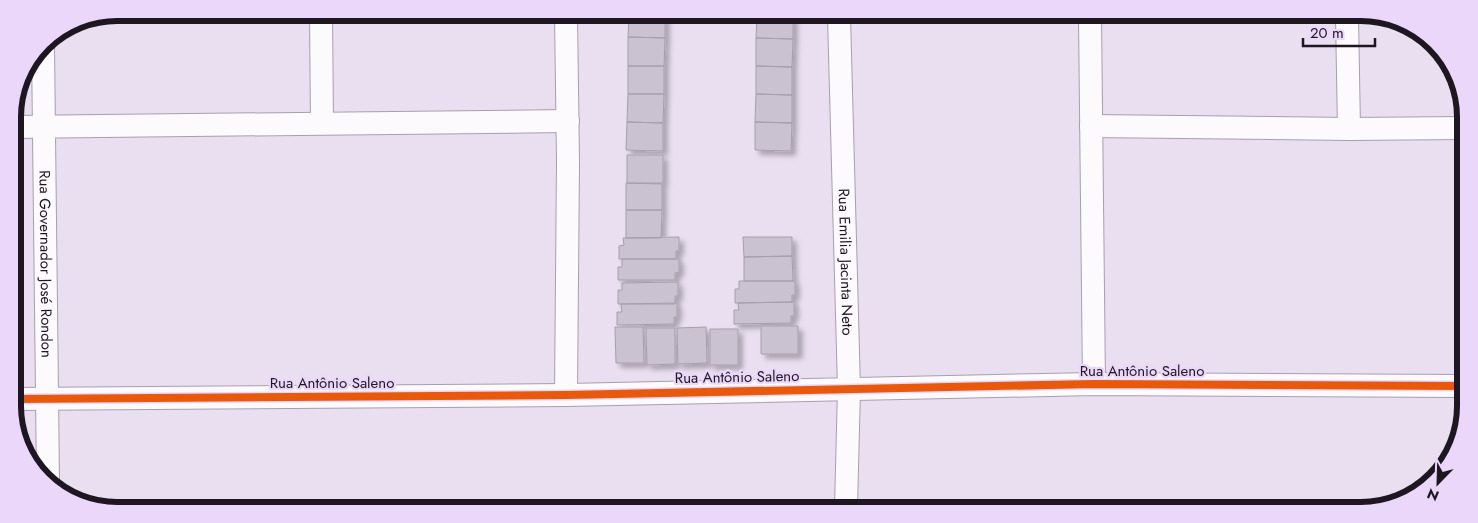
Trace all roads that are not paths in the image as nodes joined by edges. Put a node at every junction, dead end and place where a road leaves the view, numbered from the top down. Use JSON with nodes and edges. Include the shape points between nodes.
{"nodes":[{"id":1,"x":321,"y":21,"type":"edge"},
{"id":2,"x":566,"y":21,"type":"edge"},
{"id":3,"x":839,"y":21,"type":"edge"},
{"id":4,"x":1090,"y":21,"type":"edge"},
{"id":5,"x":1347,"y":21,"type":"edge"},
{"id":6,"x":43,"y":56,"type":"edge"},
{"id":7,"x":568,"y":121,"type":"junction"},
{"id":8,"x":322,"y":123,"type":"junction"},
{"id":9,"x":44,"y":126,"type":"junction"},
{"id":10,"x":1091,"y":126,"type":"junction"},
{"id":11,"x":21,"y":127,"type":"edge"},
{"id":12,"x":1457,"y":128,"type":"edge"},
{"id":13,"x":1349,"y":129,"type":"junction"},
{"id":14,"x":1094,"y":384,"type":"junction"},
{"id":15,"x":1457,"y":386,"type":"edge"},
{"id":16,"x":849,"y":389,"type":"junction"},
{"id":17,"x":566,"y":395,"type":"junction"},
{"id":18,"x":21,"y":399,"type":"edge"},
{"id":19,"x":47,"y":399,"type":"junction"},
{"id":20,"x":48,"y":472,"type":"edge"},
{"id":21,"x":846,"y":502,"type":"edge"}],
"edges":[{"from":1,"to":8,"type":"street"},
{"from":2,"to":7,"type":"street"},
{"from":3,"to":16,"type":"street","name":"Rua Emilia Jacinta Neto"},
{"from":4,"to":10,"type":"street"},
{"from":5,"to":13,"type":"street"},
{"from":6,"to":9,"type":"street","name":"Rua Governador José Rondon"},
{"from":7,"to":8,"type":"street"},
{"from":7,"to":17,"type":"street"},
{"from":8,"to":9,"type":"street"},
{"from":9,"to":11,"type":"street"},
{"from":9,"to":19,"type":"street","name":"Rua Governador José Rondon"},
{"from":10,"to":13,"type":"street"},
{"from":10,"to":14,"type":"street"},
{"from":12,"to":13,"type":"street"},
{"from":14,"to":15,"type":"street","name":"Rua Antônio Saleno"},
{"from":14,"to":16,"type":"street","name":"Rua Antônio Saleno"},
{"from":16,"to":17,"type":"street","name":"Rua Antônio Saleno"},
{"from":16,"to":21,"type":"street","name":"Rua Emilia Jacinta Neto"},
{"from":17,"to":19,"type":"street","name":"Rua Antônio Saleno"},
{"from":18,"to":19,"type":"street","name":"Rua Antônio Saleno"},
{"from":19,"to":20,"type":"street","name":"Rua Governador José Rondon"}]}
